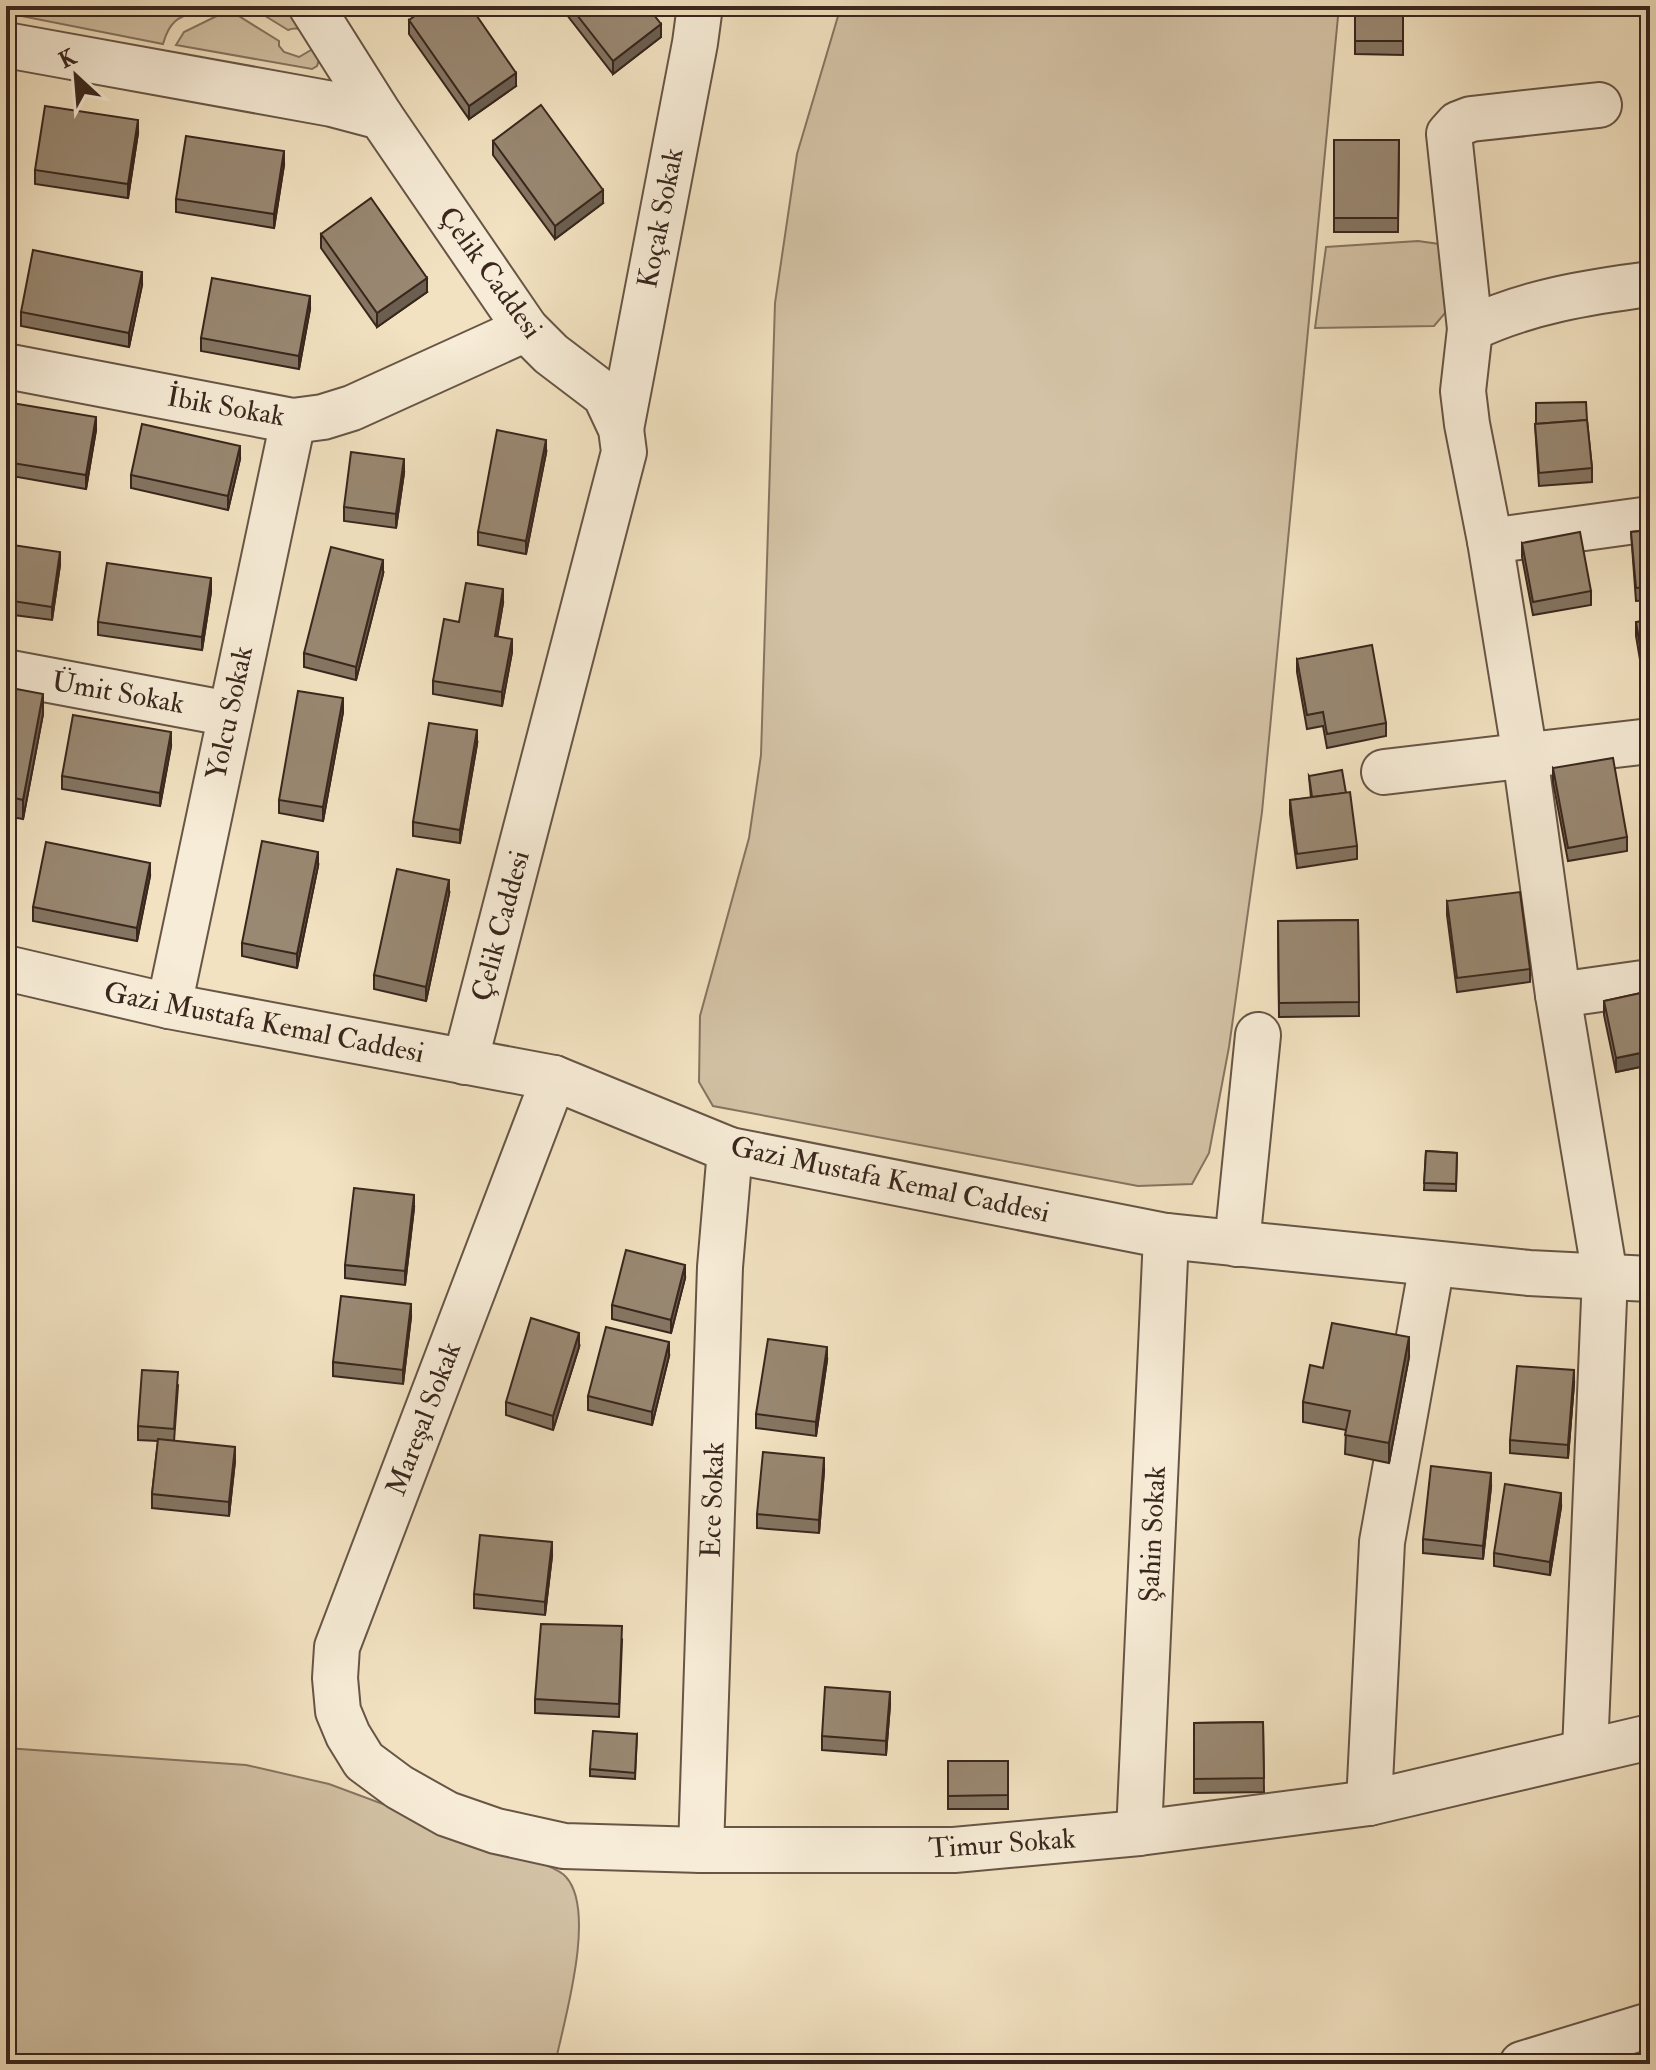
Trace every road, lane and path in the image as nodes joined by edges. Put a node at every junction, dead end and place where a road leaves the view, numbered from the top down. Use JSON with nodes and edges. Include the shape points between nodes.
{"nodes":[{"id":1,"x":311,"y":6,"type":"edge"},
{"id":2,"x":700,"y":6,"type":"edge"},
{"id":3,"x":6,"y":45,"type":"edge"},
{"id":4,"x":1599,"y":105,"type":"dead end"},
{"id":5,"x":381,"y":117,"type":"junction"},
{"id":6,"x":1650,"y":284,"type":"edge"},
{"id":7,"x":526,"y":329,"type":"junction"},
{"id":8,"x":1470,"y":329,"type":"junction"},
{"id":9,"x":6,"y":366,"type":"edge"},
{"id":10,"x":293,"y":421,"type":"junction"},
{"id":11,"x":621,"y":429,"type":"junction"},
{"id":12,"x":1650,"y":519,"type":"edge"},
{"id":13,"x":1490,"y":541,"type":"junction"},
{"id":14,"x":6,"y":672,"type":"edge"},
{"id":15,"x":230,"y":714,"type":"junction"},
{"id":16,"x":1650,"y":741,"type":"edge"},
{"id":17,"x":1525,"y":756,"type":"junction"},
{"id":18,"x":1384,"y":772,"type":"dead end"},
{"id":19,"x":6,"y":968,"type":"edge"},
{"id":20,"x":1650,"y":982,"type":"edge"},
{"id":21,"x":1558,"y":995,"type":"junction"},
{"id":22,"x":169,"y":1006,"type":"junction"},
{"id":23,"x":1258,"y":1035,"type":"dead end"},
{"id":24,"x":465,"y":1062,"type":"junction"},
{"id":25,"x":554,"y":1078,"type":"junction"},
{"id":26,"x":730,"y":1150,"type":"junction"},
{"id":27,"x":1166,"y":1236,"type":"junction"},
{"id":28,"x":1237,"y":1244,"type":"junction"},
{"id":29,"x":1432,"y":1264,"type":"junction"},
{"id":30,"x":1605,"y":1276,"type":"junction"},
{"id":31,"x":1650,"y":1279,"type":"edge"},
{"id":32,"x":1650,"y":1737,"type":"edge"},
{"id":33,"x":1585,"y":1751,"type":"junction"},
{"id":34,"x":364,"y":1761,"type":"joint"},
{"id":35,"x":1369,"y":1803,"type":"junction"},
{"id":36,"x":1139,"y":1833,"type":"junction"},
{"id":37,"x":701,"y":1850,"type":"junction"},
{"id":38,"x":1650,"y":2025,"type":"edge"},
{"id":39,"x":1522,"y":2064,"type":"edge"}],
"edges":[{"from":1,"to":5,"type":"street","name":"Çelik Caddesi"},
{"from":2,"to":11,"type":"street","name":"Koçak Sokak"},
{"from":3,"to":5,"type":"street"},
{"from":4,"to":8,"type":"street","via":[[1471,119],[1449,134]]},
{"from":5,"to":7,"type":"street","name":"Çelik Caddesi"},
{"from":6,"to":8,"type":"street","via":[[1531,306]]},
{"from":7,"to":10,"type":"street","name":"İbik Sokak","via":[[352,408]]},
{"from":7,"to":11,"type":"street","name":"Çelik Caddesi","via":[[605,395]]},
{"from":8,"to":13,"type":"street","via":[[1463,391]]},
{"from":9,"to":10,"type":"street","name":"İbik Sokak"},
{"from":10,"to":15,"type":"street","name":"Yolcu Sokak"},
{"from":11,"to":24,"type":"street","name":"Çelik Caddesi","via":[[624,452]]},
{"from":12,"to":13,"type":"street"},
{"from":13,"to":17,"type":"street"},
{"from":14,"to":15,"type":"street","name":"Ümit Sokak"},
{"from":15,"to":22,"type":"street","name":"Yolcu Sokak"},
{"from":16,"to":17,"type":"street"},
{"from":17,"to":18,"type":"street"},
{"from":17,"to":21,"type":"street"},
{"from":19,"to":22,"type":"street","name":"Gazi Mustafa Kemal Caddesi"},
{"from":20,"to":21,"type":"street"},
{"from":21,"to":30,"type":"street"},
{"from":22,"to":24,"type":"street","name":"Gazi Mustafa Kemal Caddesi"},
{"from":23,"to":28,"type":"street"},
{"from":24,"to":25,"type":"street","name":"Gazi Mustafa Kemal Caddesi"},
{"from":25,"to":26,"type":"street","name":"Gazi Mustafa Kemal Caddesi"},
{"from":25,"to":34,"type":"street","name":"Mareşal Sokak","via":[[337,1647],[338,1711]]},
{"from":26,"to":27,"type":"street","name":"Gazi Mustafa Kemal Caddesi"},
{"from":26,"to":37,"type":"street","name":"Ece Sokak","via":[[720,1267]]},
{"from":27,"to":28,"type":"street","name":"Gazi Mustafa Kemal Caddesi"},
{"from":27,"to":36,"type":"street","name":"Şahin Sokak"},
{"from":28,"to":29,"type":"street","name":"Gazi Mustafa Kemal Caddesi"},
{"from":29,"to":30,"type":"street","name":"Gazi Mustafa Kemal Caddesi"},
{"from":29,"to":35,"type":"street","via":[[1382,1542]]},
{"from":30,"to":31,"type":"street","name":"Gazi Mustafa Kemal Caddesi"},
{"from":30,"to":33,"type":"street"},
{"from":32,"to":33,"type":"street","name":"Timur Sokak"},
{"from":33,"to":35,"type":"street","name":"Timur Sokak"},
{"from":34,"to":37,"type":"street","name":"Timur Sokak","via":[[447,1814],[496,1831],[564,1846]]},
{"from":35,"to":36,"type":"street","name":"Timur Sokak"},
{"from":36,"to":37,"type":"street","name":"Timur Sokak","via":[[954,1850]]},
{"from":38,"to":39,"type":"street"}]}
